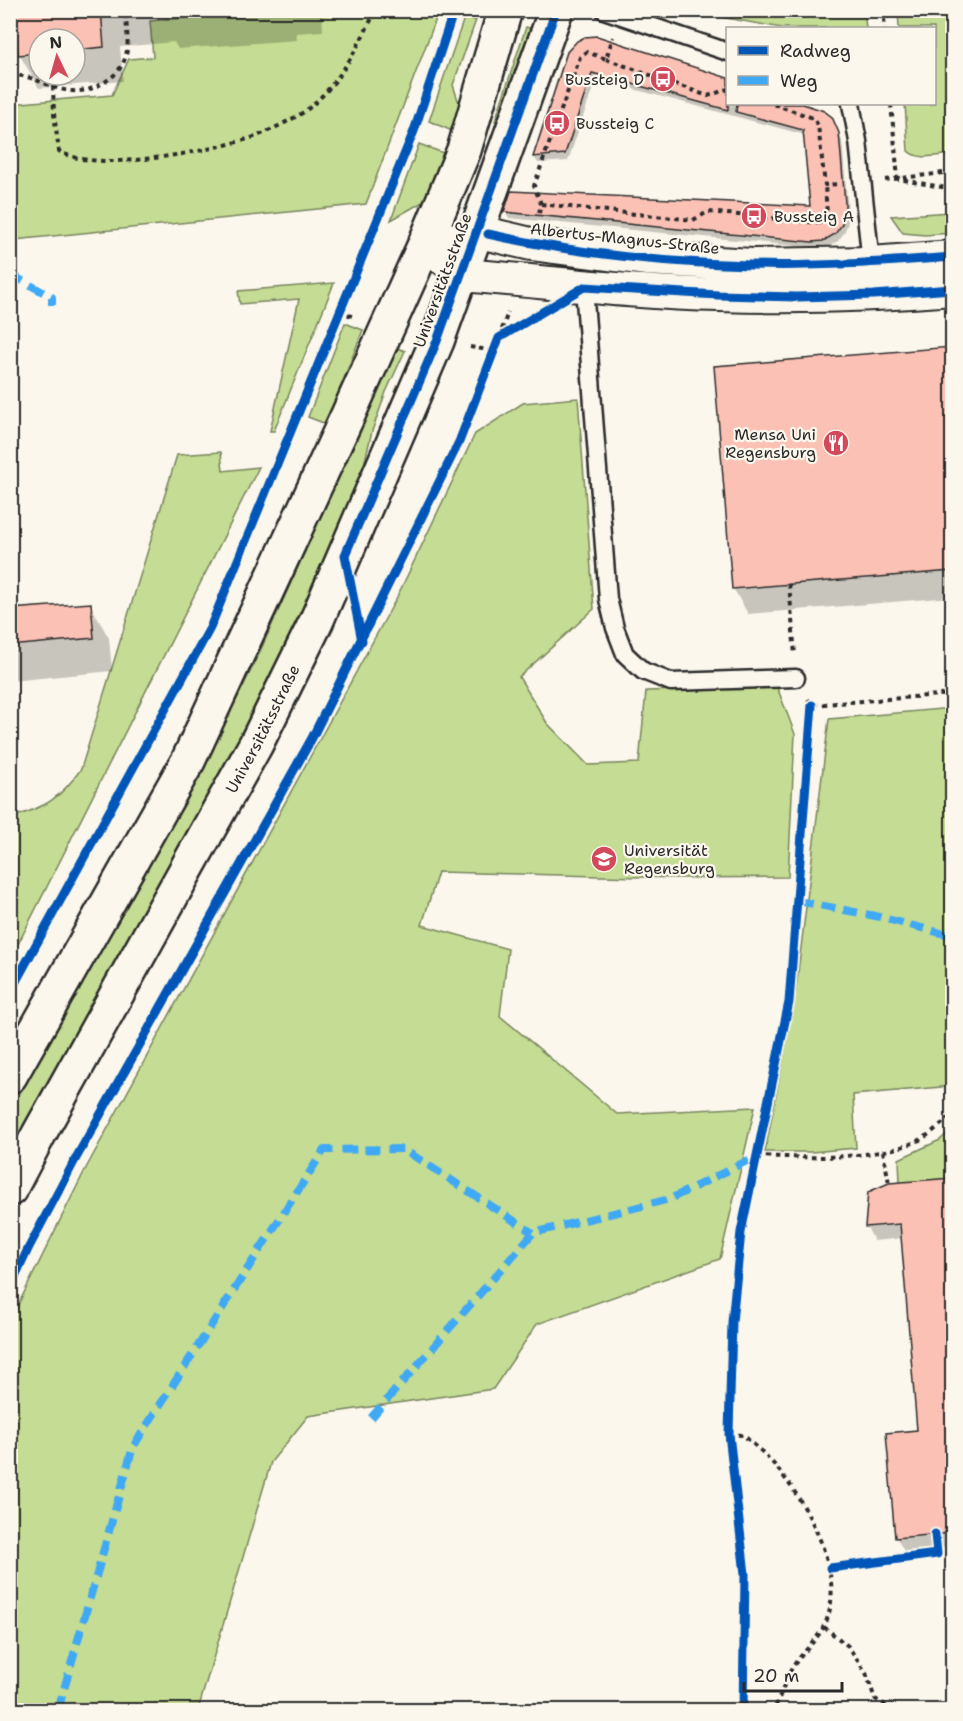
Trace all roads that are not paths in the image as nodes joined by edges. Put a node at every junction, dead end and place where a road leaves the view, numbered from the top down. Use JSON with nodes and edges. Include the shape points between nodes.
{"nodes":[{"id":1,"x":505,"y":10,"type":"edge"},
{"id":2,"x":556,"y":10,"type":"edge"},
{"id":3,"x":612,"y":13,"type":"edge"},
{"id":4,"x":726,"y":51,"type":"edge"},
{"id":5,"x":851,"y":105,"type":"edge"},
{"id":6,"x":474,"y":235,"type":"junction"},
{"id":7,"x":425,"y":244,"type":"junction"},
{"id":8,"x":952,"y":257,"type":"edge"},
{"id":9,"x":871,"y":263,"type":"junction"},
{"id":10,"x":461,"y":272,"type":"junction"},
{"id":11,"x":584,"y":286,"type":"junction"},
{"id":12,"x":952,"y":289,"type":"edge"},
{"id":13,"x":874,"y":295,"type":"junction"},
{"id":14,"x":796,"y":678,"type":"road end"},
{"id":15,"x":10,"y":1076,"type":"edge"},
{"id":16,"x":10,"y":1189,"type":"edge"}],
"edges":[{"from":1,"to":7,"type":"street","name":"Universitätsstraße","via":[[464,150]]},
{"from":2,"to":6,"type":"street","name":"Universitätsstraße"},
{"from":3,"to":4,"type":"lane"},
{"from":5,"to":9,"type":"lane"},
{"from":6,"to":7,"type":"street","name":"Albertus-Magnus-Straße"},
{"from":6,"to":9,"type":"street","name":"Albertus-Magnus-Straße","via":[[701,263]]},
{"from":6,"to":10,"type":"street","name":"Universitätsstraße"},
{"from":7,"to":10,"type":"street"},
{"from":7,"to":15,"type":"street","name":"Universitätsstraße","via":[[188,761]]},
{"from":8,"to":9,"type":"street","name":"Albertus-Magnus-Straße"},
{"from":9,"to":13,"type":"street"},
{"from":10,"to":11,"type":"street"},
{"from":10,"to":16,"type":"street","name":"Universitätsstraße","via":[[437,341],[316,622],[256,744]]},
{"from":11,"to":13,"type":"street","via":[[718,295]]},
{"from":11,"to":14,"type":"lane","via":[[608,599],[625,654],[643,671],[671,682]]},
{"from":12,"to":13,"type":"street"}]}
